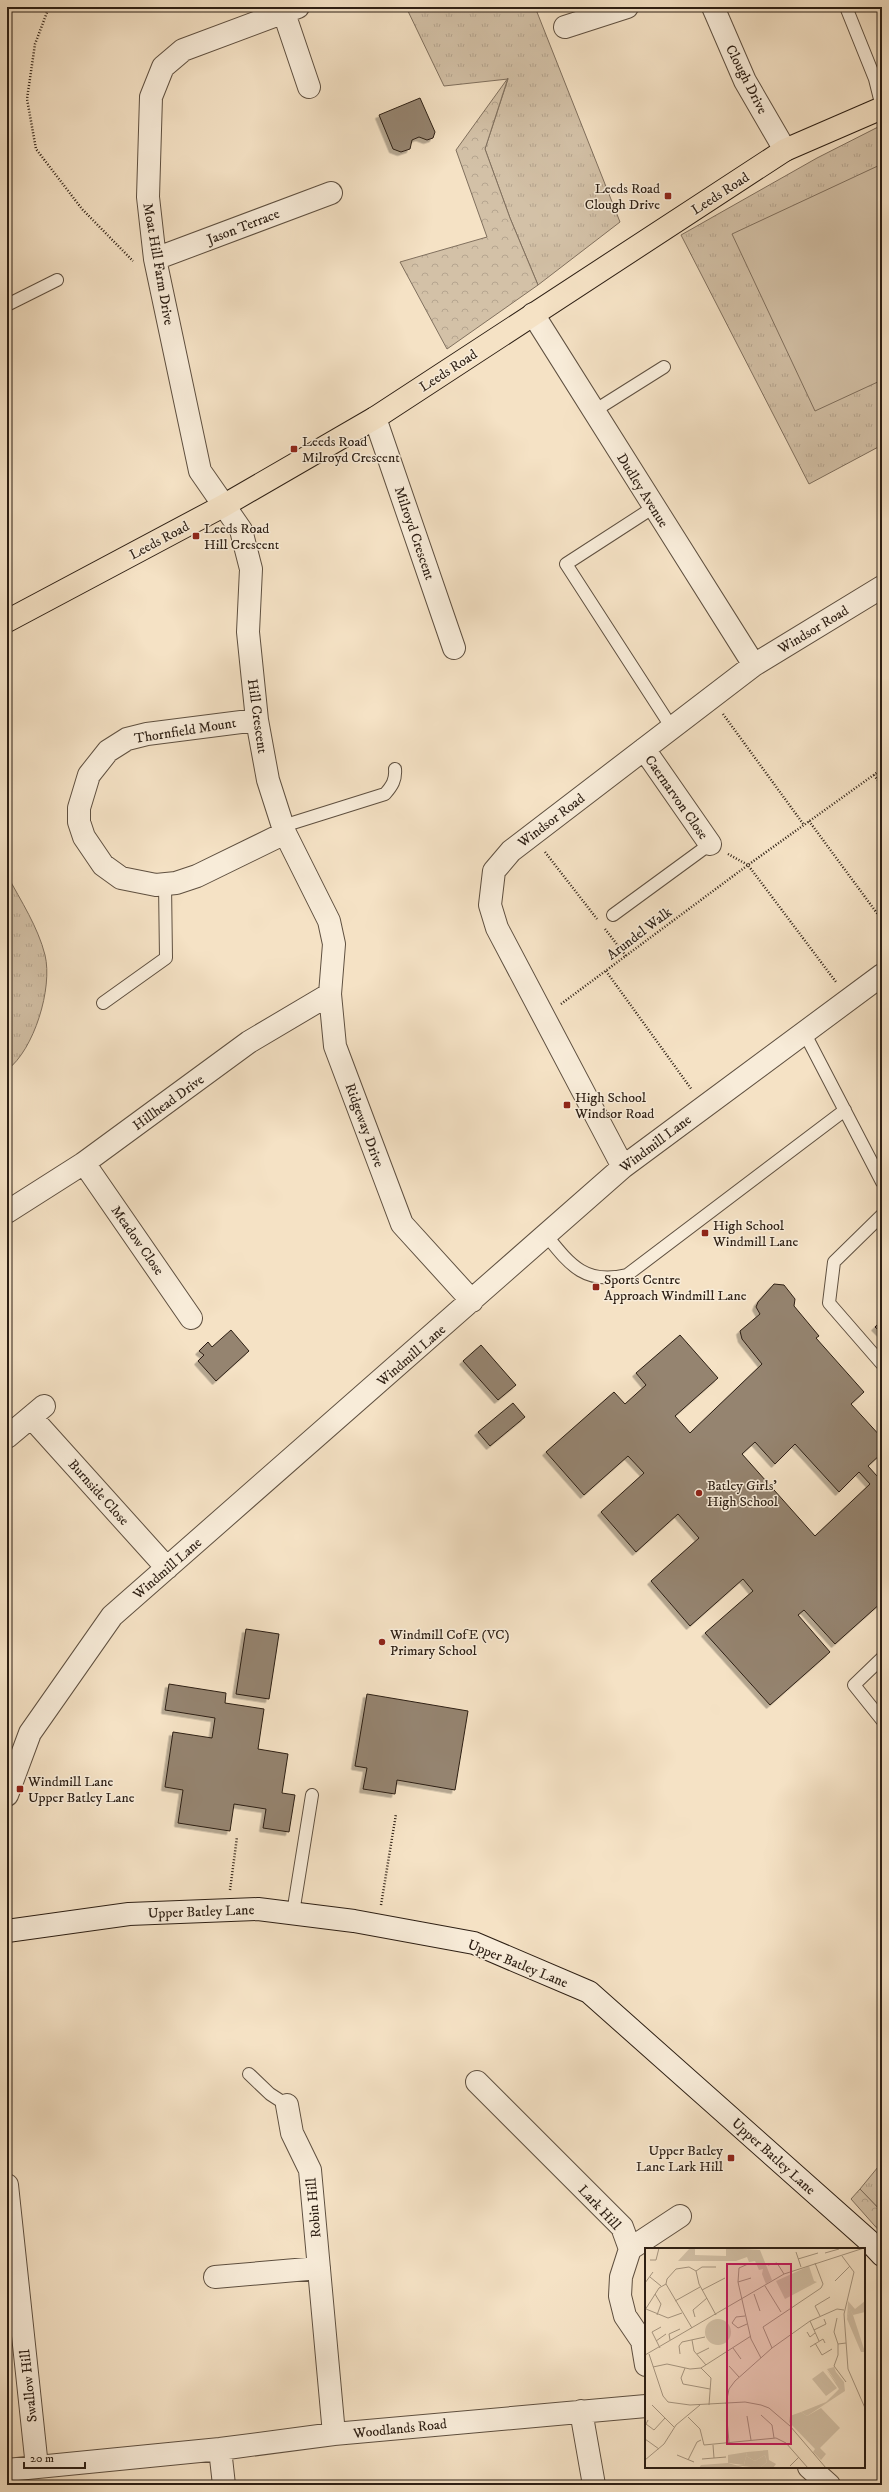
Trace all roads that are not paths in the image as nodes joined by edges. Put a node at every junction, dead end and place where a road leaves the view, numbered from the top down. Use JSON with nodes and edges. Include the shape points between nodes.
{"nodes":[{"id":1,"x":627,"y":7,"type":"edge"},
{"id":2,"x":713,"y":7,"type":"edge"},
{"id":3,"x":846,"y":7,"type":"edge"},
{"id":4,"x":291,"y":10,"type":"edge"},
{"id":5,"x":565,"y":27,"type":"dead end"},
{"id":6,"x":309,"y":87,"type":"dead end"},
{"id":7,"x":882,"y":107,"type":"edge"},
{"id":8,"x":785,"y":150,"type":"junction"},
{"id":9,"x":331,"y":193,"type":"dead end"},
{"id":10,"x":156,"y":264,"type":"junction"},
{"id":11,"x":57,"y":280,"type":"dead end"},
{"id":12,"x":7,"y":305,"type":"edge"},
{"id":13,"x":533,"y":314,"type":"junction"},
{"id":14,"x":664,"y":368,"type":"dead end"},
{"id":15,"x":594,"y":411,"type":"junction"},
{"id":16,"x":375,"y":418,"type":"junction"},
{"id":17,"x":223,"y":506,"type":"junction"},
{"id":18,"x":654,"y":508,"type":"junction"},
{"id":19,"x":882,"y":587,"type":"edge"},
{"id":20,"x":7,"y":621,"type":"edge"},
{"id":21,"x":454,"y":648,"type":"dead end"},
{"id":22,"x":754,"y":665,"type":"junction"},
{"id":23,"x":257,"y":720,"type":"junction"},
{"id":24,"x":672,"y":728,"type":"junction"},
{"id":25,"x":644,"y":749,"type":"junction"},
{"id":26,"x":395,"y":769,"type":"dead end"},
{"id":27,"x":284,"y":830,"type":"junction"},
{"id":28,"x":710,"y":844,"type":"joint"},
{"id":29,"x":165,"y":884,"type":"junction"},
{"id":30,"x":613,"y":915,"type":"dead end"},
{"id":31,"x":329,"y":921,"type":"joint"},
{"id":32,"x":882,"y":975,"type":"edge"},
{"id":33,"x":330,"y":994,"type":"junction"},
{"id":34,"x":103,"y":1003,"type":"dead end"},
{"id":35,"x":804,"y":1032,"type":"junction"},
{"id":36,"x":845,"y":1110,"type":"junction"},
{"id":37,"x":84,"y":1163,"type":"junction"},
{"id":38,"x":623,"y":1167,"type":"junction"},
{"id":39,"x":882,"y":1182,"type":"edge"},
{"id":40,"x":7,"y":1212,"type":"edge"},
{"id":41,"x":882,"y":1214,"type":"edge"},
{"id":42,"x":546,"y":1235,"type":"junction"},
{"id":43,"x":472,"y":1301,"type":"junction"},
{"id":44,"x":191,"y":1318,"type":"dead end"},
{"id":45,"x":882,"y":1364,"type":"edge"},
{"id":46,"x":7,"y":1437,"type":"edge"},
{"id":47,"x":167,"y":1568,"type":"junction"},
{"id":48,"x":882,"y":1658,"type":"edge"},
{"id":49,"x":882,"y":1720,"type":"edge"},
{"id":50,"x":7,"y":1795,"type":"edge"},
{"id":51,"x":312,"y":1795,"type":"dead end"},
{"id":52,"x":293,"y":1913,"type":"junction"},
{"id":53,"x":7,"y":1931,"type":"edge"},
{"id":54,"x":249,"y":2074,"type":"dead end"},
{"id":55,"x":477,"y":2082,"type":"dead end"},
{"id":56,"x":287,"y":2105,"type":"joint"},
{"id":57,"x":7,"y":2186,"type":"edge"},
{"id":58,"x":680,"y":2216,"type":"dead end"},
{"id":59,"x":630,"y":2249,"type":"junction"},
{"id":60,"x":882,"y":2255,"type":"edge"},
{"id":61,"x":318,"y":2268,"type":"junction"},
{"id":62,"x":215,"y":2277,"type":"dead end"},
{"id":63,"x":645,"y":2359,"type":"edge"},
{"id":64,"x":645,"y":2406,"type":"edge"},
{"id":65,"x":581,"y":2410,"type":"junction"},
{"id":66,"x":334,"y":2434,"type":"junction"},
{"id":67,"x":220,"y":2449,"type":"junction"},
{"id":68,"x":37,"y":2466,"type":"junction"},
{"id":69,"x":810,"y":2468,"type":"edge"},
{"id":70,"x":7,"y":2470,"type":"edge"},
{"id":71,"x":224,"y":2485,"type":"edge"},
{"id":72,"x":594,"y":2485,"type":"edge"},
{"id":73,"x":829,"y":2485,"type":"edge"}],
"edges":[{"from":1,"to":5,"type":"street"},
{"from":2,"to":8,"type":"street","name":"Clough Drive","via":[[745,81]]},
{"from":3,"to":7,"type":"lane","via":[[875,79]]},
{"from":4,"to":6,"type":"street"},
{"from":4,"to":10,"type":"street","name":"Moat Hill Farm Drive","via":[[183,50],[163,66],[151,97],[148,197]]},
{"from":7,"to":8,"type":"main road","name":"Leeds Road"},
{"from":8,"to":13,"type":"main road","name":"Leeds Road"},
{"from":9,"to":10,"type":"street","name":"Jason Terrace"},
{"from":10,"to":17,"type":"street","name":"Moat Hill Farm Drive","via":[[200,471]]},
{"from":11,"to":12,"type":"lane"},
{"from":13,"to":15,"type":"street","name":"Dudley Avenue"},
{"from":13,"to":16,"type":"main road","name":"Leeds Road"},
{"from":14,"to":15,"type":"lane"},
{"from":15,"to":18,"type":"street","name":"Dudley Avenue"},
{"from":16,"to":17,"type":"main road","name":"Leeds Road"},
{"from":16,"to":21,"type":"street","name":"Milroyd Crescent"},
{"from":17,"to":20,"type":"main road","name":"Leeds Road"},
{"from":17,"to":23,"type":"street","name":"Hill Crescent","via":[[241,530],[251,569],[248,632]]},
{"from":18,"to":22,"type":"street","name":"Dudley Avenue"},
{"from":18,"to":24,"type":"lane","via":[[566,564]]},
{"from":19,"to":22,"type":"street","name":"Windsor Road"},
{"from":22,"to":24,"type":"street","name":"Windsor Road"},
{"from":23,"to":27,"type":"street","name":"Hill Crescent","via":[[268,780]]},
{"from":23,"to":29,"type":"street","name":"Thornfield Mount","via":[[147,734],[127,739],[108,751],[89,775],[79,808],[79,822],[84,837],[102,865],[121,878],[156,885]]},
{"from":24,"to":25,"type":"street","name":"Windsor Road"},
{"from":25,"to":28,"type":"street","name":"Caernarvon Close"},
{"from":25,"to":38,"type":"street","name":"Windsor Road","via":[[511,851],[494,871],[490,904],[497,928]]},
{"from":26,"to":27,"type":"lane","via":[[396,777],[385,794]]},
{"from":27,"to":29,"type":"street","name":"Thornfield Mount","via":[[197,876]]},
{"from":27,"to":31,"type":"street","name":"Hill Crescent"},
{"from":28,"to":30,"type":"lane"},
{"from":29,"to":34,"type":"lane","via":[[166,958]]},
{"from":31,"to":33,"type":"street","name":"Ridgeway Drive","via":[[334,944]]},
{"from":32,"to":35,"type":"street","name":"Windmill Lane"},
{"from":33,"to":37,"type":"street","name":"Hillhead Drive","via":[[249,1042]]},
{"from":33,"to":43,"type":"street","name":"Ridgeway Drive","via":[[335,1046],[402,1224]]},
{"from":35,"to":36,"type":"lane"},
{"from":35,"to":38,"type":"street","name":"Windmill Lane"},
{"from":36,"to":39,"type":"lane"},
{"from":36,"to":42,"type":"lane","via":[[627,1275],[612,1278],[586,1275],[569,1264]]},
{"from":37,"to":40,"type":"street","name":"Hillhead Drive"},
{"from":37,"to":44,"type":"street","name":"Meadow Close"},
{"from":38,"to":42,"type":"street","name":"Windmill Lane"},
{"from":41,"to":45,"type":"lane","via":[[834,1262],[829,1303]]},
{"from":42,"to":43,"type":"street","name":"Windmill Lane"},
{"from":43,"to":47,"type":"street","name":"Windmill Lane"},
{"from":46,"to":47,"type":"street","name":"Burnside Close","via":[[38,1411]]},
{"from":47,"to":50,"type":"street","name":"Windmill Lane","via":[[112,1616],[30,1733]]},
{"from":48,"to":49,"type":"lane","via":[[854,1684]]},
{"from":51,"to":52,"type":"lane"},
{"from":52,"to":53,"type":"street","name":"Upper Batley Lane","via":[[258,1908],[129,1914]]},
{"from":52,"to":60,"type":"street","name":"Upper Batley Lane","via":[[378,1925],[474,1943],[589,1992]]},
{"from":54,"to":56,"type":"lane","via":[[270,2094]]},
{"from":55,"to":59,"type":"street","name":"Lark Hill","via":[[622,2227]]},
{"from":56,"to":61,"type":"street","name":"Robin Hill","via":[[292,2133],[310,2170]]},
{"from":57,"to":68,"type":"street","name":"Swallow Hill"},
{"from":58,"to":59,"type":"street"},
{"from":59,"to":63,"type":"street","via":[[621,2277],[620,2296],[625,2316],[642,2341]]},
{"from":61,"to":62,"type":"street"},
{"from":61,"to":66,"type":"street","name":"Robin Hill"},
{"from":64,"to":65,"type":"street","name":"Woodlands Road"},
{"from":65,"to":66,"type":"street","name":"Woodlands Road"},
{"from":65,"to":72,"type":"street"},
{"from":66,"to":67,"type":"street","name":"Woodlands Road"},
{"from":67,"to":68,"type":"street","name":"Woodlands Road"},
{"from":67,"to":71,"type":"street"},
{"from":68,"to":70,"type":"street","name":"Woodlands Road"},
{"from":69,"to":73,"type":"street"}]}
